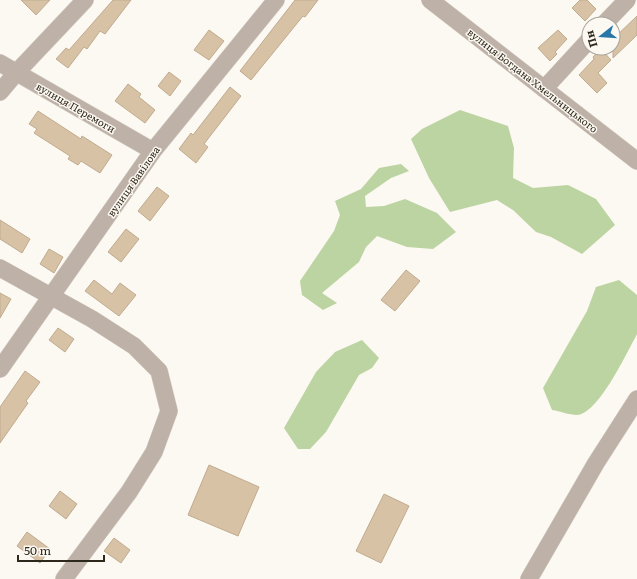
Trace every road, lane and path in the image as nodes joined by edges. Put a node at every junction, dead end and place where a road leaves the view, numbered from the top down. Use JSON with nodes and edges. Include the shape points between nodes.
{"nodes":[{"id":1,"x":86,"y":0,"type":"edge"},
{"id":2,"x":276,"y":0,"type":"edge"},
{"id":3,"x":430,"y":0,"type":"edge"},
{"id":4,"x":627,"y":0,"type":"edge"},
{"id":5,"x":612,"y":16,"type":"edge"},
{"id":6,"x":581,"y":49,"type":"edge"},
{"id":7,"x":0,"y":64,"type":"edge"},
{"id":8,"x":16,"y":73,"type":"junction"},
{"id":9,"x":544,"y":89,"type":"junction"},
{"id":10,"x":0,"y":92,"type":"edge"},
{"id":11,"x":153,"y":151,"type":"junction"},
{"id":12,"x":637,"y":161,"type":"edge"},
{"id":13,"x":0,"y":268,"type":"edge"},
{"id":14,"x":51,"y":297,"type":"junction"},
{"id":15,"x":0,"y":369,"type":"edge"},
{"id":16,"x":637,"y":399,"type":"edge"},
{"id":17,"x":64,"y":579,"type":"edge"},
{"id":18,"x":529,"y":579,"type":"edge"}],
"edges":[{"from":1,"to":8,"type":"street"},
{"from":2,"to":11,"type":"street","name":"вулиця Вавілова"},
{"from":3,"to":9,"type":"street","name":"вулиця Богдана Хмельницького"},
{"from":4,"to":5,"type":"street"},
{"from":6,"to":9,"type":"street"},
{"from":7,"to":8,"type":"street","name":"вулиця Перемоги"},
{"from":8,"to":10,"type":"street"},
{"from":8,"to":11,"type":"street","name":"вулиця Перемоги"},
{"from":9,"to":12,"type":"street","name":"вулиця Богдана Хмельницького"},
{"from":11,"to":14,"type":"street","name":"вулиця Вавілова"},
{"from":13,"to":14,"type":"street"},
{"from":14,"to":15,"type":"street","name":"вулиця Вавілова"},
{"from":14,"to":17,"type":"street","via":[[134,346],[158,371],[169,411],[154,452]]},
{"from":16,"to":18,"type":"street","via":[[596,463]]}]}
